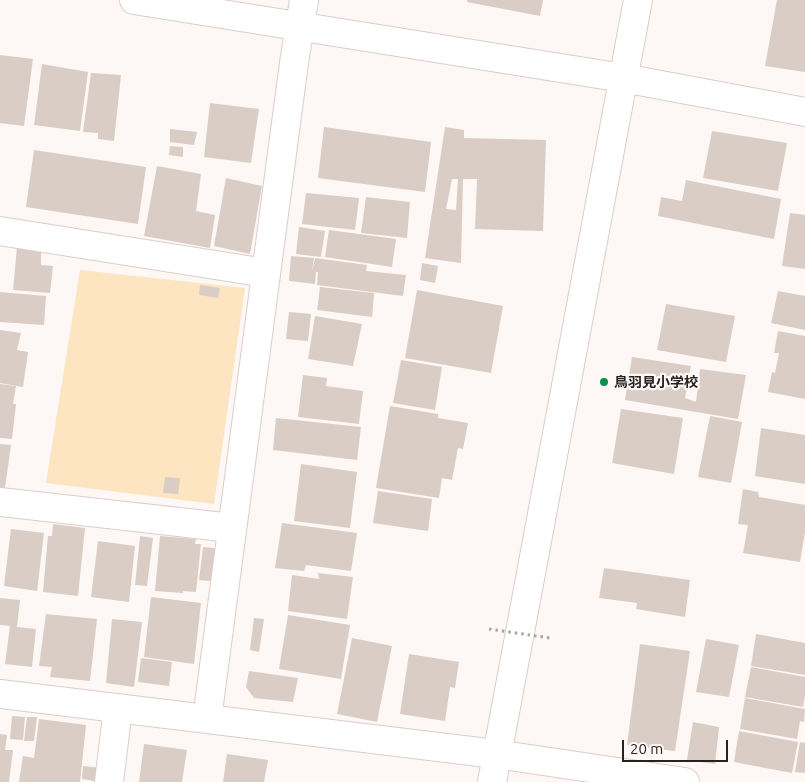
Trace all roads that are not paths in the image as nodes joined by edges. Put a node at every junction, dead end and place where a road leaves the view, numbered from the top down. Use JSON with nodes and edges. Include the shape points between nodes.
{"nodes":[{"id":1,"x":134,"y":0,"type":"edge"},
{"id":2,"x":304,"y":0,"type":"edge"},
{"id":3,"x":638,"y":0,"type":"edge"},
{"id":4,"x":299,"y":26,"type":"junction"},
{"id":5,"x":623,"y":78,"type":"junction"},
{"id":6,"x":805,"y":112,"type":"edge"},
{"id":7,"x":0,"y":230,"type":"edge"},
{"id":8,"x":266,"y":273,"type":"junction"},
{"id":9,"x":0,"y":502,"type":"edge"},
{"id":10,"x":232,"y":528,"type":"junction"},
{"id":11,"x":0,"y":694,"type":"edge"},
{"id":12,"x":118,"y":708,"type":"junction"},
{"id":13,"x":207,"y":719,"type":"junction"},
{"id":14,"x":496,"y":754,"type":"junction"},
{"id":15,"x":109,"y":782,"type":"edge"},
{"id":16,"x":492,"y":782,"type":"edge"},
{"id":17,"x":685,"y":782,"type":"edge"}],
"edges":[{"from":1,"to":4,"type":"street"},
{"from":2,"to":4,"type":"street"},
{"from":3,"to":5,"type":"street"},
{"from":4,"to":5,"type":"street"},
{"from":4,"to":8,"type":"street"},
{"from":5,"to":6,"type":"street"},
{"from":5,"to":14,"type":"street"},
{"from":7,"to":8,"type":"street"},
{"from":8,"to":10,"type":"street"},
{"from":9,"to":10,"type":"street"},
{"from":10,"to":13,"type":"street"},
{"from":11,"to":12,"type":"street"},
{"from":12,"to":13,"type":"street"},
{"from":12,"to":15,"type":"street"},
{"from":13,"to":14,"type":"street"},
{"from":14,"to":16,"type":"street"},
{"from":14,"to":17,"type":"street"}]}
